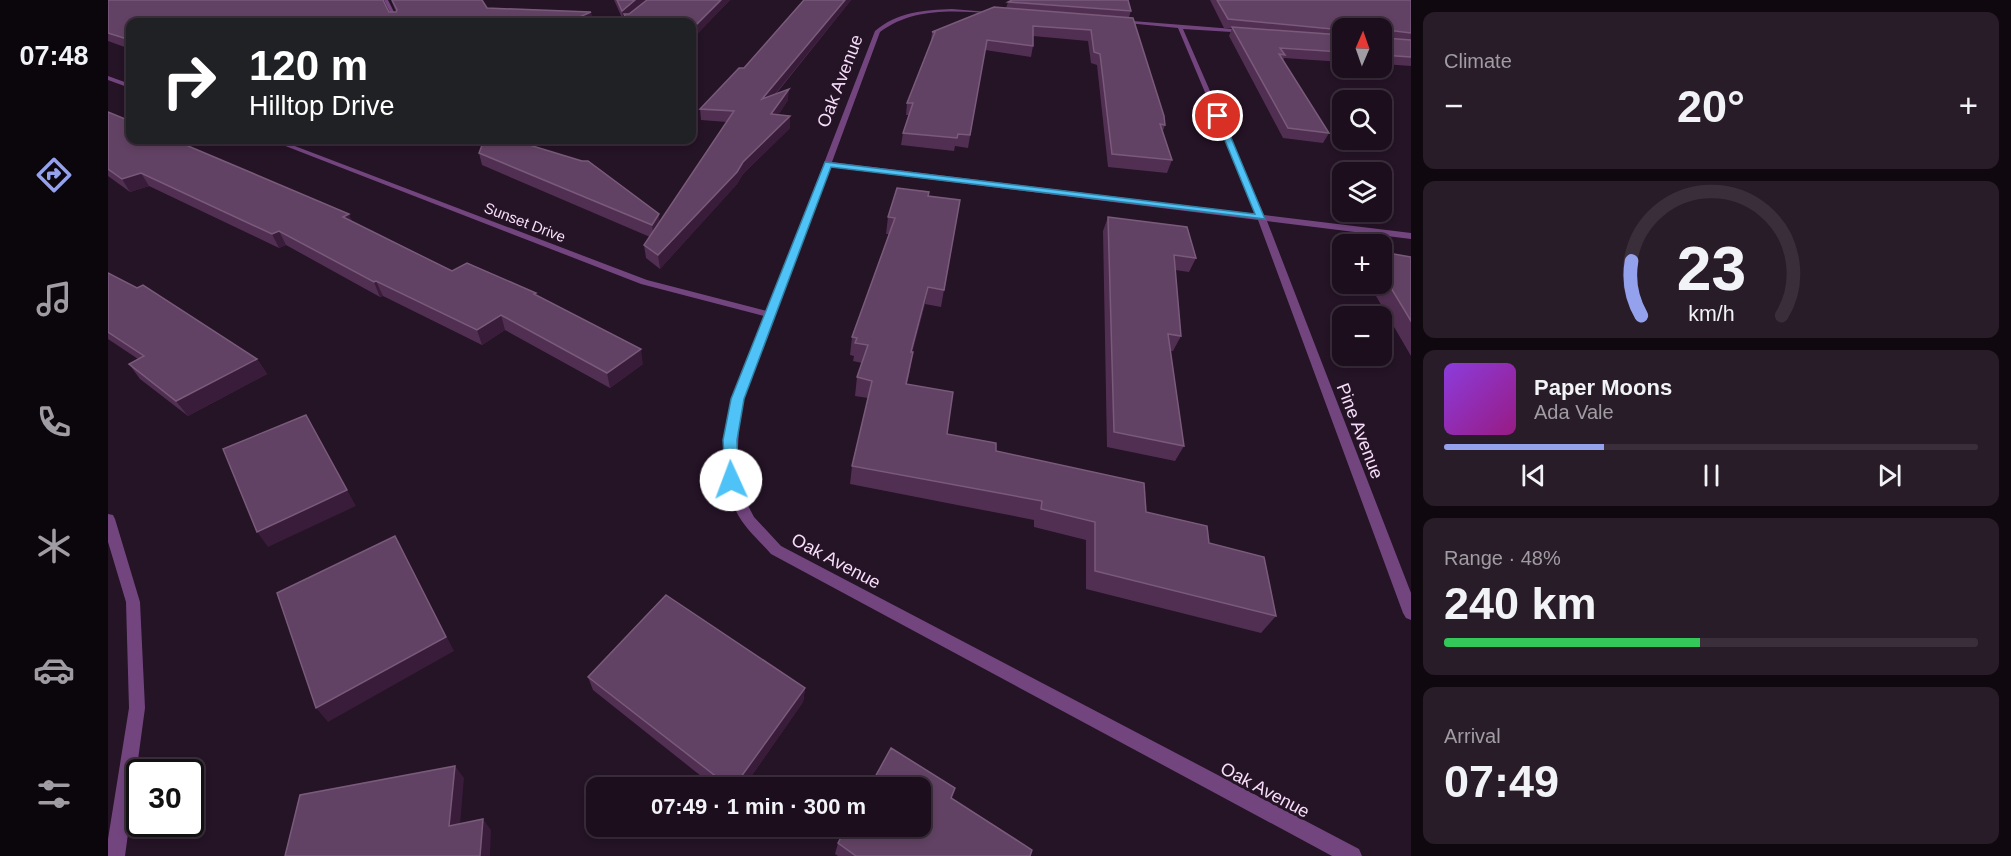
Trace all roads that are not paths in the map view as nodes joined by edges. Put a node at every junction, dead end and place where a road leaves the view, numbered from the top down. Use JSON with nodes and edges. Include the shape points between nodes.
{"nodes":[{"id":1,"x":386,"y":0,"type":"edge"},
{"id":2,"x":1008,"y":13,"type":"edge"},
{"id":3,"x":395,"y":18,"type":"edge"},
{"id":4,"x":1118,"y":22,"type":"edge"},
{"id":5,"x":1180,"y":27,"type":"junction"},
{"id":6,"x":1249,"y":33,"type":"edge"},
{"id":7,"x":108,"y":78,"type":"edge"},
{"id":8,"x":126,"y":85,"type":"edge"},
{"id":9,"x":284,"y":144,"type":"edge"},
{"id":10,"x":828,"y":164,"type":"junction"},
{"id":11,"x":1261,"y":217,"type":"junction"},
{"id":12,"x":1411,"y":236,"type":"edge"},
{"id":13,"x":771,"y":315,"type":"junction"},
{"id":14,"x":108,"y":519,"type":"edge"},
{"id":15,"x":1411,"y":613,"type":"edge"},
{"id":16,"x":115,"y":856,"type":"edge"},
{"id":17,"x":1352,"y":856,"type":"edge"}],
"edges":[{"from":1,"to":3,"type":"street"},
{"from":2,"to":10,"type":"street","name":"Oak Avenue","via":[[921,14],[890,22],[878,31]]},
{"from":4,"to":5,"type":"street"},
{"from":5,"to":6,"type":"street"},
{"from":5,"to":11,"type":"street","name":"Pine Avenue"},
{"from":7,"to":8,"type":"street"},
{"from":9,"to":13,"type":"street","name":"Sunset Drive","via":[[644,282]]},
{"from":10,"to":11,"type":"street"},
{"from":10,"to":13,"type":"street","name":"Oak Avenue"},
{"from":11,"to":12,"type":"street"},
{"from":11,"to":15,"type":"street","name":"Pine Avenue"},
{"from":13,"to":17,"type":"street","name":"Oak Avenue","via":[[738,399],[730,440],[731,480],[743,512],[776,550]]},
{"from":14,"to":16,"type":"street","via":[[134,602],[137,708]]}]}
